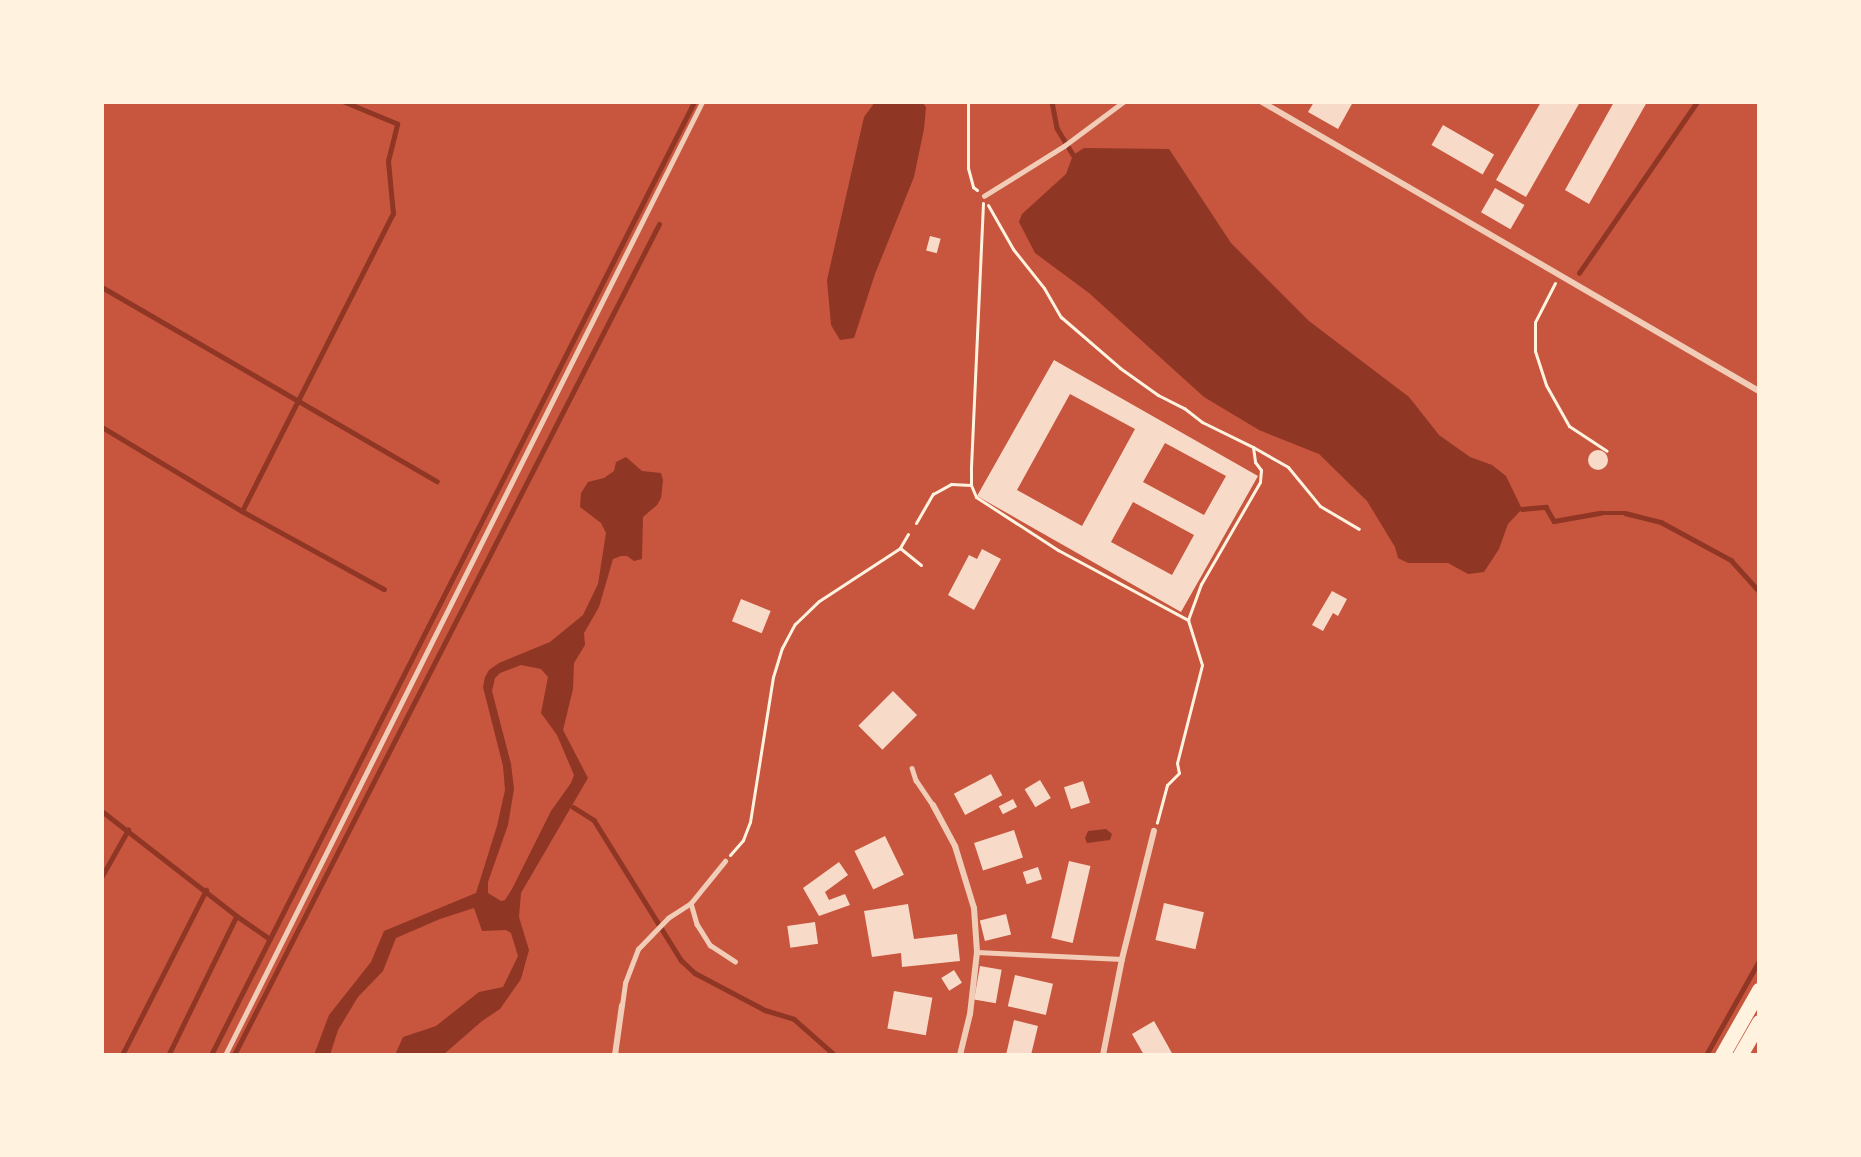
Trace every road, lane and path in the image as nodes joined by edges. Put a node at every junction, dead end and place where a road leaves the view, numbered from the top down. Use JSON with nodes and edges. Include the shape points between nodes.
{"nodes":[{"id":1,"x":702,"y":102,"type":"edge"},
{"id":2,"x":968,"y":102,"type":"edge"},
{"id":3,"x":1123,"y":102,"type":"edge"},
{"id":4,"x":1262,"y":102,"type":"edge"},
{"id":5,"x":984,"y":196,"type":"junction"},
{"id":6,"x":1559,"y":276,"type":"junction"},
{"id":7,"x":1759,"y":391,"type":"edge"},
{"id":8,"x":1253,"y":447,"type":"junction"},
{"id":9,"x":1607,"y":451,"type":"dead end"},
{"id":10,"x":971,"y":485,"type":"junction"},
{"id":11,"x":916,"y":523,"type":"dead end"},
{"id":12,"x":1359,"y":529,"type":"dead end"},
{"id":13,"x":908,"y":534,"type":"dead end"},
{"id":14,"x":900,"y":548,"type":"junction"},
{"id":15,"x":921,"y":565,"type":"dead end"},
{"id":16,"x":1188,"y":620,"type":"junction"},
{"id":17,"x":912,"y":768,"type":"dead end"},
{"id":18,"x":933,"y":805,"type":"joint"},
{"id":19,"x":1154,"y":831,"type":"joint"},
{"id":20,"x":724,"y":861,"type":"joint"},
{"id":21,"x":691,"y":903,"type":"junction"},
{"id":22,"x":977,"y":952,"type":"junction"},
{"id":23,"x":1122,"y":959,"type":"junction"},
{"id":24,"x":735,"y":961,"type":"dead end"},
{"id":25,"x":1759,"y":990,"type":"edge"},
{"id":26,"x":622,"y":1005,"type":"joint"},
{"id":27,"x":1759,"y":1022,"type":"edge"},
{"id":28,"x":225,"y":1055,"type":"edge"},
{"id":29,"x":615,"y":1055,"type":"edge"},
{"id":30,"x":960,"y":1055,"type":"edge"},
{"id":31,"x":1103,"y":1055,"type":"edge"},
{"id":32,"x":1722,"y":1055,"type":"edge"},
{"id":33,"x":1740,"y":1055,"type":"edge"}],
"edges":[{"from":1,"to":28,"type":"street"},
{"from":2,"to":5,"type":"path","via":[[968,168],[973,187]]},
{"from":3,"to":5,"type":"lane","via":[[1066,145]]},
{"from":4,"to":6,"type":"street"},
{"from":5,"to":8,"type":"path","via":[[994,220],[1061,317],[1158,395]]},
{"from":5,"to":10,"type":"path"},
{"from":6,"to":7,"type":"street"},
{"from":6,"to":9,"type":"path","via":[[1535,322],[1535,351],[1546,385],[1569,426]]},
{"from":8,"to":12,"type":"path","via":[[1288,467],[1320,506]]},
{"from":8,"to":16,"type":"path","via":[[1261,470],[1260,483],[1212,563]]},
{"from":10,"to":11,"type":"path","via":[[951,484],[933,494]]},
{"from":10,"to":16,"type":"path","via":[[976,497],[1058,550]]},
{"from":13,"to":14,"type":"path"},
{"from":14,"to":15,"type":"path"},
{"from":14,"to":20,"type":"path","via":[[819,601],[795,624],[773,677],[750,822],[743,840]]},
{"from":16,"to":19,"type":"path","via":[[1202,665],[1177,763],[1179,773],[1167,785]]},
{"from":17,"to":18,"type":"lane"},
{"from":18,"to":22,"type":"street","via":[[955,846],[975,908]]},
{"from":19,"to":23,"type":"street"},
{"from":20,"to":21,"type":"lane"},
{"from":21,"to":24,"type":"lane","via":[[710,945]]},
{"from":21,"to":26,"type":"lane","via":[[655,929],[633,959]]},
{"from":22,"to":23,"type":"lane"},
{"from":22,"to":30,"type":"street","via":[[970,1014]]},
{"from":23,"to":31,"type":"street"},
{"from":25,"to":32,"type":"main road"},
{"from":26,"to":29,"type":"street"},
{"from":27,"to":33,"type":"main road"}]}
